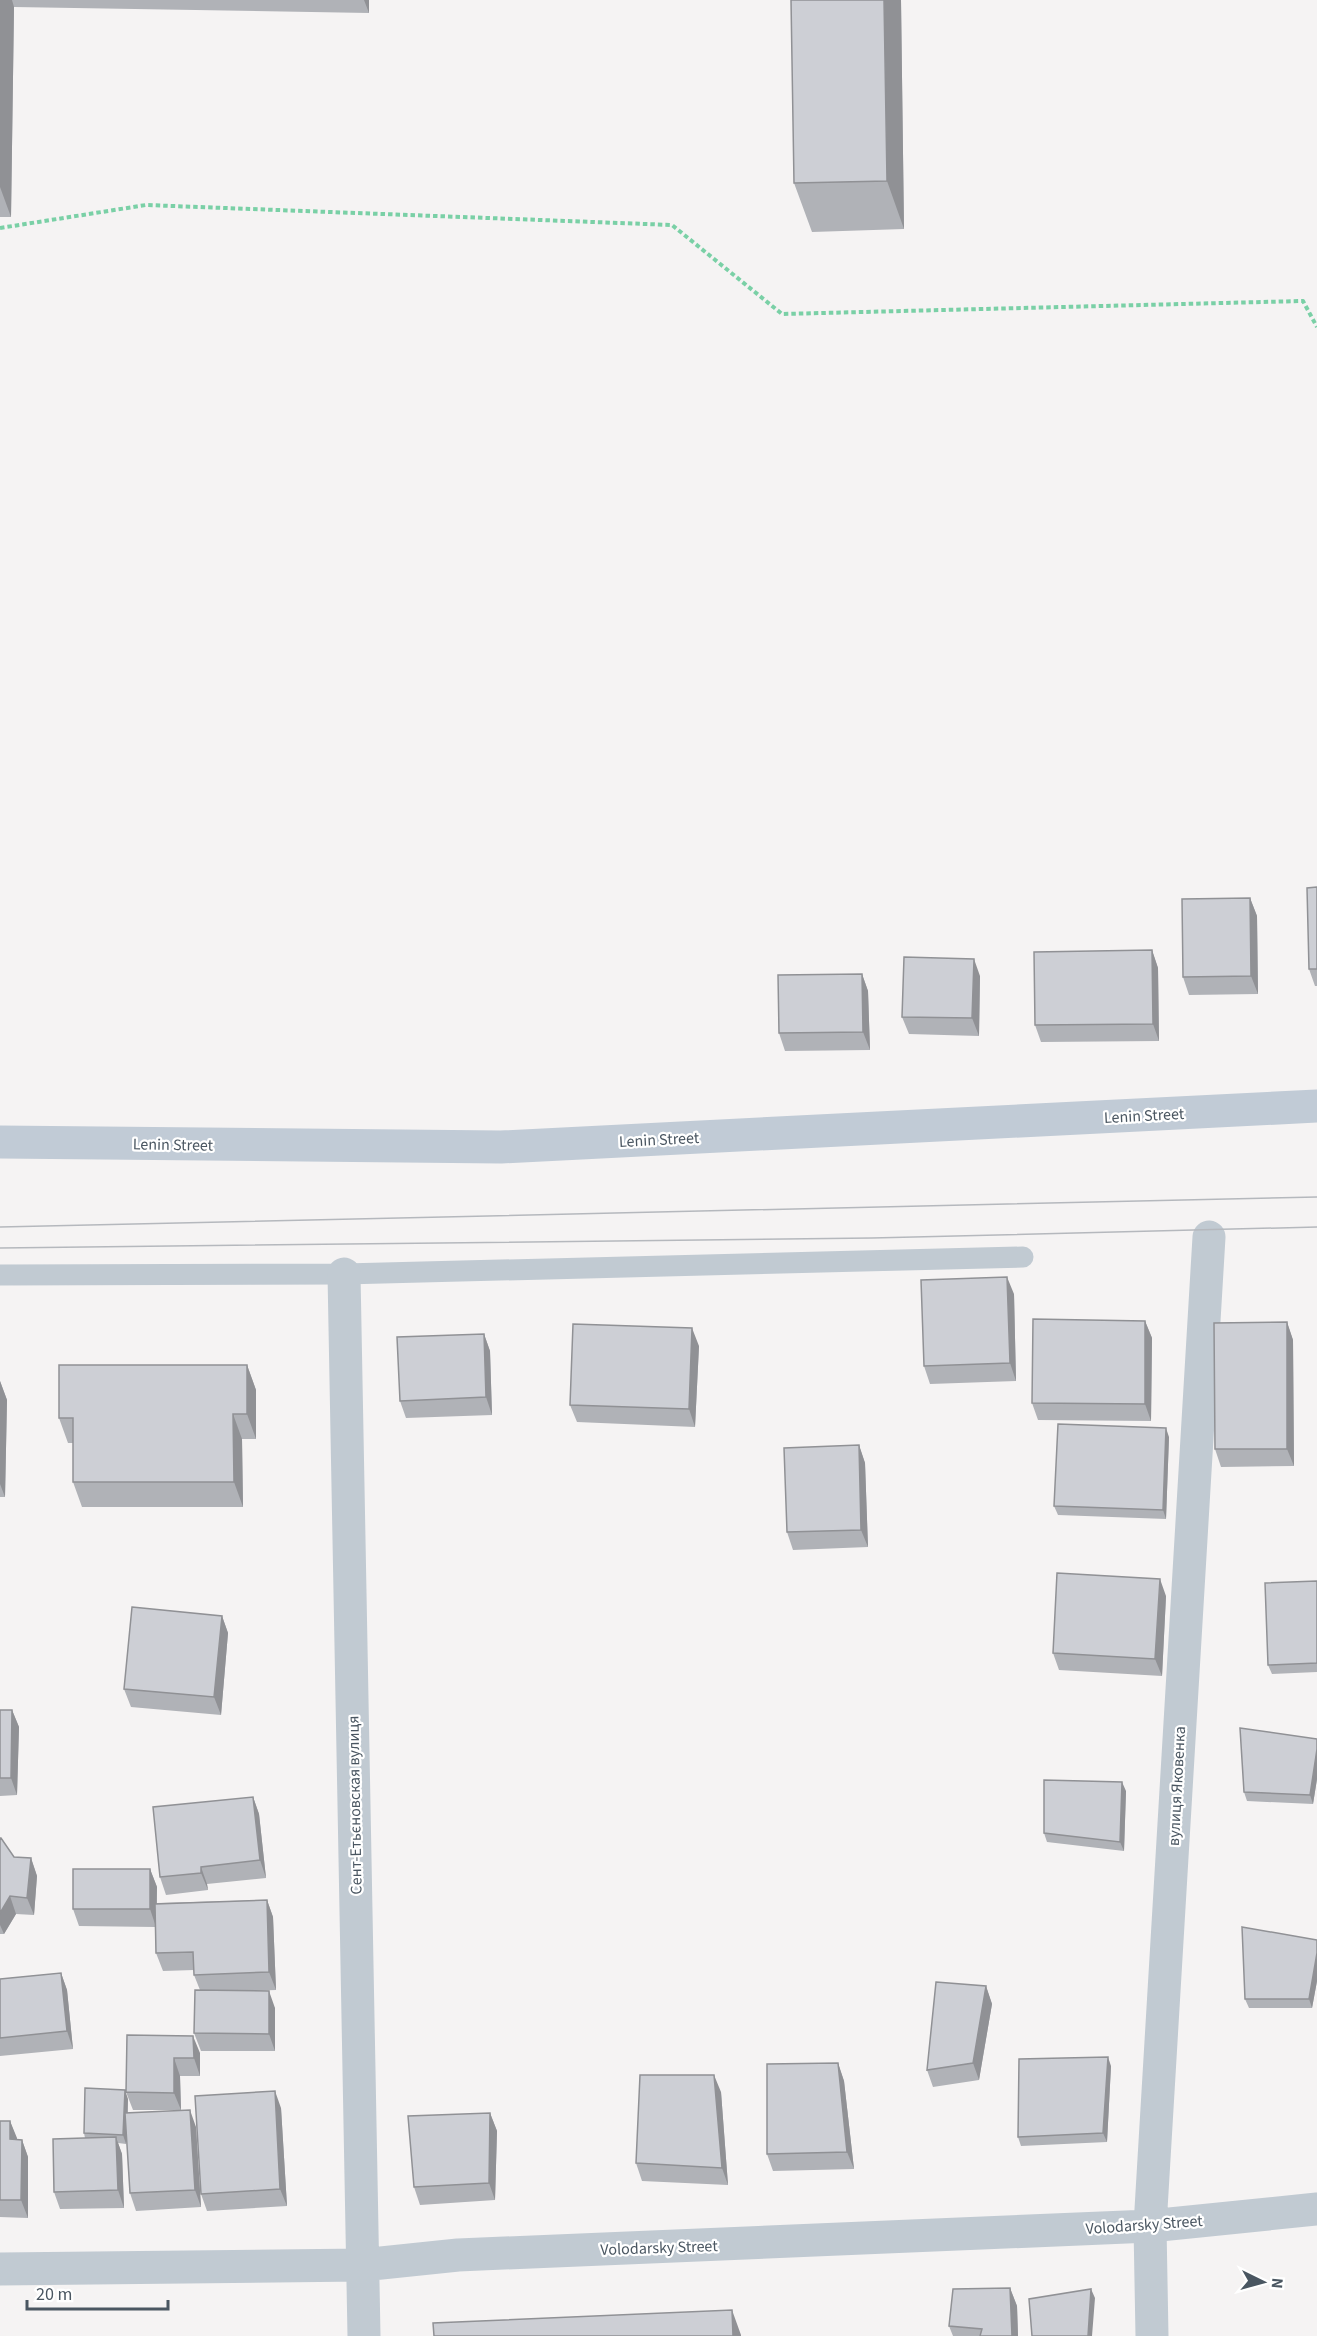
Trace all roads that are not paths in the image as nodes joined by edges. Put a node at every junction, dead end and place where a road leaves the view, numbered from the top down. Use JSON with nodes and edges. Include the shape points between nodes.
{"nodes":[{"id":1,"x":1317,"y":1106,"type":"edge"},
{"id":2,"x":0,"y":1142,"type":"edge"},
{"id":3,"x":1209,"y":1237,"type":"dead end"},
{"id":4,"x":1023,"y":1257,"type":"dead end"},
{"id":5,"x":344,"y":1274,"type":"junction"},
{"id":6,"x":0,"y":1275,"type":"edge"},
{"id":7,"x":1317,"y":2209,"type":"edge"},
{"id":8,"x":1150,"y":2226,"type":"junction"},
{"id":9,"x":362,"y":2265,"type":"junction"},
{"id":10,"x":0,"y":2269,"type":"edge"},
{"id":11,"x":364,"y":2336,"type":"edge"},
{"id":12,"x":1152,"y":2336,"type":"edge"}],
"edges":[{"from":1,"to":2,"type":"street","name":"Lenin Street","via":[[501,1148]]},
{"from":3,"to":8,"type":"street","name":"вулиця Яковенка"},
{"from":4,"to":5,"type":"lane"},
{"from":5,"to":6,"type":"lane"},
{"from":5,"to":9,"type":"street","name":"Сент-Етьєновская вулиця"},
{"from":7,"to":8,"type":"street","name":"Volodarsky Street"},
{"from":8,"to":9,"type":"street","name":"Volodarsky Street","via":[[470,2255]]},
{"from":8,"to":12,"type":"street","name":"вулиця Яковенка"},
{"from":9,"to":10,"type":"street","name":"Volodarsky Street"},
{"from":9,"to":11,"type":"street","name":"Сент-Етьєновская вулиця"}]}
